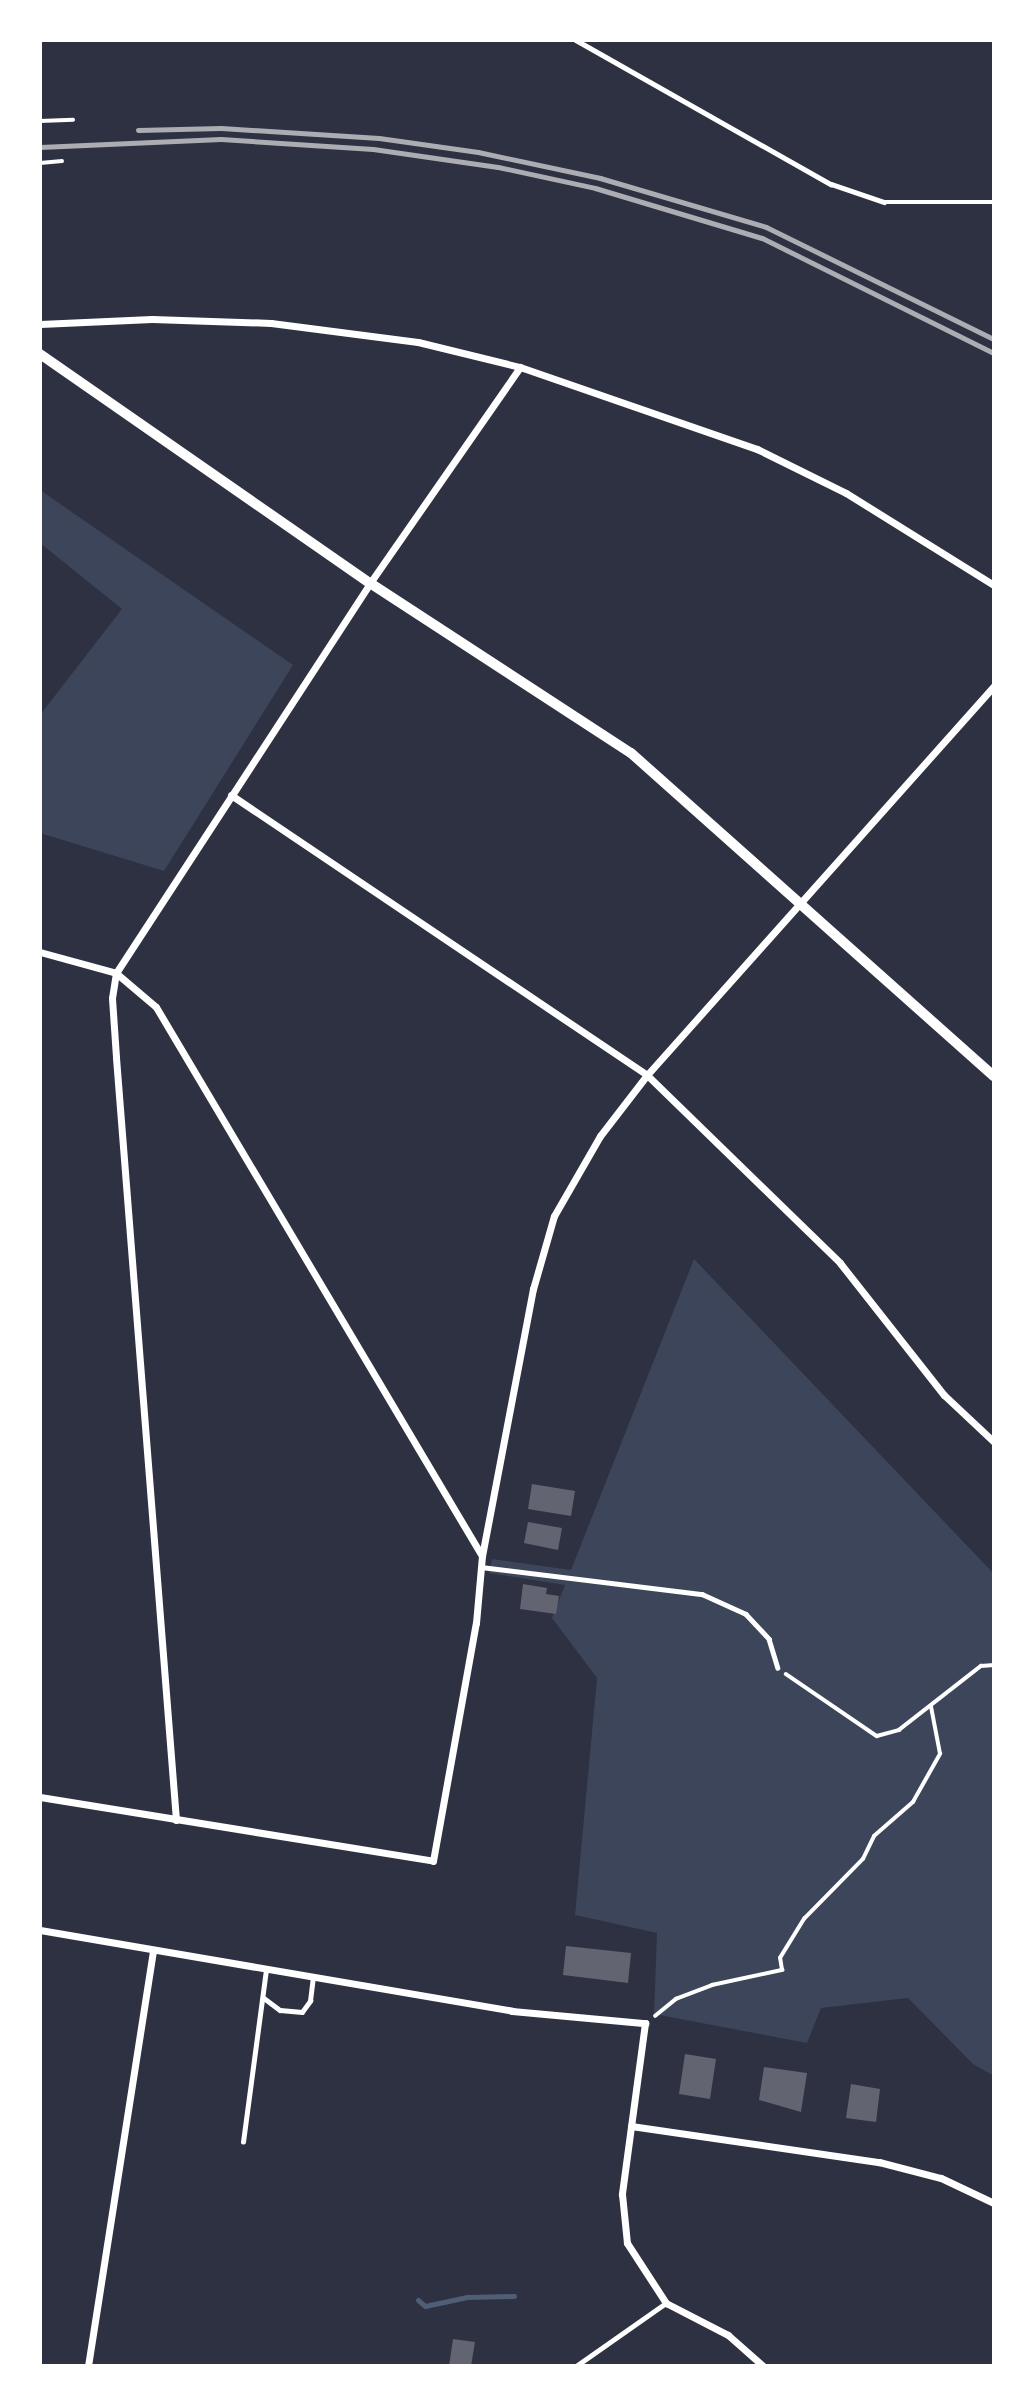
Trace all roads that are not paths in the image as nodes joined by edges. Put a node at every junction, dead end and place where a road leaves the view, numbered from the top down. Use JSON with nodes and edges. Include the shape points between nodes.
{"nodes":[{"id":1,"x":576,"y":40,"type":"edge"},
{"id":2,"x":994,"y":202,"type":"edge"},
{"id":3,"x":40,"y":324,"type":"edge"},
{"id":4,"x":40,"y":354,"type":"edge"},
{"id":5,"x":520,"y":368,"type":"junction"},
{"id":6,"x":370,"y":583,"type":"junction"},
{"id":7,"x":994,"y":585,"type":"edge"},
{"id":8,"x":994,"y":686,"type":"edge"},
{"id":9,"x":231,"y":795,"type":"junction"},
{"id":10,"x":802,"y":900,"type":"junction"},
{"id":11,"x":40,"y":952,"type":"edge"},
{"id":12,"x":116,"y":973,"type":"junction"},
{"id":13,"x":647,"y":1075,"type":"junction"},
{"id":14,"x":994,"y":1076,"type":"edge"},
{"id":15,"x":994,"y":1442,"type":"edge"},
{"id":16,"x":482,"y":1556,"type":"junction"},
{"id":17,"x":481,"y":1567,"type":"junction"},
{"id":18,"x":778,"y":1668,"type":"road end"},
{"id":19,"x":40,"y":1797,"type":"edge"},
{"id":20,"x":176,"y":1820,"type":"junction"},
{"id":21,"x":40,"y":1930,"type":"edge"},
{"id":22,"x":153,"y":1950,"type":"junction"},
{"id":23,"x":266,"y":1969,"type":"junction"},
{"id":24,"x":313,"y":1977,"type":"junction"},
{"id":25,"x":263,"y":1998,"type":"junction"},
{"id":26,"x":631,"y":2126,"type":"junction"},
{"id":27,"x":243,"y":2143,"type":"dead end"},
{"id":28,"x":994,"y":2203,"type":"edge"},
{"id":29,"x":666,"y":2303,"type":"junction"},
{"id":30,"x":88,"y":2366,"type":"edge"},
{"id":31,"x":576,"y":2366,"type":"edge"},
{"id":32,"x":763,"y":2366,"type":"edge"}],
"edges":[{"from":1,"to":2,"type":"lane","via":[[831,184],[884,202]]},
{"from":3,"to":5,"type":"street","via":[[152,319],[271,323],[418,342]]},
{"from":4,"to":6,"type":"street"},
{"from":5,"to":6,"type":"street"},
{"from":5,"to":7,"type":"street","via":[[757,449],[846,493]]},
{"from":6,"to":9,"type":"street"},
{"from":6,"to":10,"type":"street","via":[[631,753]]},
{"from":8,"to":10,"type":"street"},
{"from":9,"to":12,"type":"street"},
{"from":9,"to":13,"type":"street"},
{"from":10,"to":13,"type":"street"},
{"from":10,"to":14,"type":"street"},
{"from":11,"to":12,"type":"street"},
{"from":12,"to":16,"type":"street","via":[[140,989],[175,1034]]},
{"from":12,"to":20,"type":"street","via":[[114,1033]]},
{"from":13,"to":15,"type":"street","via":[[840,1263],[944,1395]]},
{"from":13,"to":16,"type":"street","via":[[600,1136],[554,1216],[533,1289]]},
{"from":16,"to":17,"type":"street"},
{"from":17,"to":18,"type":"lane","via":[[702,1594],[746,1614],[769,1639]]},
{"from":17,"to":20,"type":"street","via":[[476,1623],[433,1861]]},
{"from":19,"to":20,"type":"street"},
{"from":21,"to":22,"type":"street"},
{"from":22,"to":23,"type":"street"},
{"from":22,"to":30,"type":"street"},
{"from":23,"to":24,"type":"street"},
{"from":23,"to":25,"type":"lane"},
{"from":24,"to":25,"type":"lane","via":[[310,2001],[302,2012],[280,2010]]},
{"from":24,"to":26,"type":"street","via":[[512,2011],[645,2023]]},
{"from":25,"to":27,"type":"lane"},
{"from":26,"to":28,"type":"street","via":[[879,2162],[941,2178]]},
{"from":26,"to":29,"type":"street","via":[[622,2194],[627,2243]]},
{"from":29,"to":31,"type":"lane"},
{"from":29,"to":32,"type":"street","via":[[728,2335]]}]}
